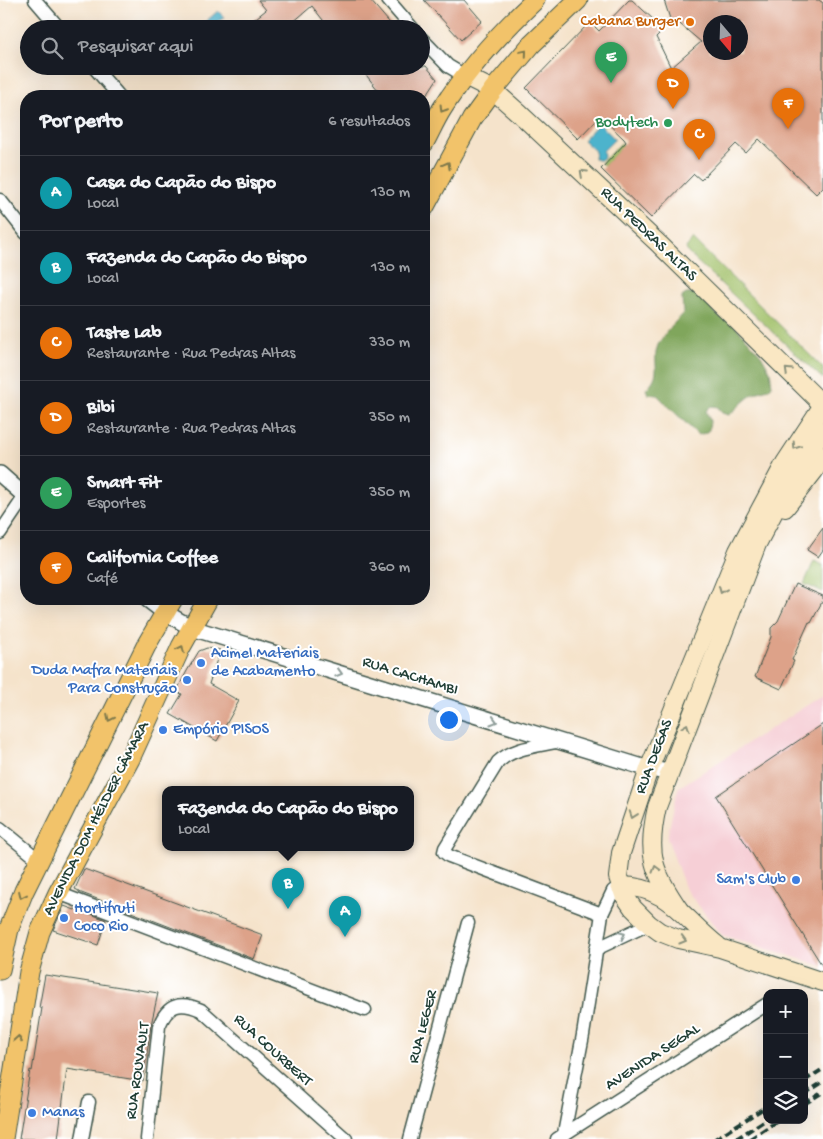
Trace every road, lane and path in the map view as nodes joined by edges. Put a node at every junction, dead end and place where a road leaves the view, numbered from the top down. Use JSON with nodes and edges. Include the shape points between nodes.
{"nodes":[{"id":1,"x":35,"y":0,"type":"edge"},
{"id":2,"x":388,"y":0,"type":"edge"},
{"id":3,"x":535,"y":0,"type":"edge"},
{"id":4,"x":578,"y":0,"type":"edge"},
{"id":5,"x":52,"y":20,"type":"edge"},
{"id":6,"x":405,"y":20,"type":"edge"},
{"id":7,"x":430,"y":47,"type":"edge"},
{"id":8,"x":101,"y":75,"type":"edge"},
{"id":9,"x":465,"y":76,"type":"junction"},
{"id":10,"x":114,"y":90,"type":"edge"},
{"id":11,"x":493,"y":90,"type":"junction"},
{"id":12,"x":430,"y":132,"type":"edge"},
{"id":13,"x":430,"y":197,"type":"edge"},
{"id":14,"x":0,"y":200,"type":"edge"},
{"id":15,"x":20,"y":225,"type":"edge"},
{"id":16,"x":823,"y":405,"type":"edge"},
{"id":17,"x":823,"y":431,"type":"edge"},
{"id":18,"x":823,"y":456,"type":"edge"},
{"id":19,"x":0,"y":474,"type":"edge"},
{"id":20,"x":20,"y":491,"type":"edge"},
{"id":21,"x":20,"y":504,"type":"edge"},
{"id":22,"x":0,"y":532,"type":"edge"},
{"id":23,"x":757,"y":544,"type":"junction"},
{"id":24,"x":205,"y":605,"type":"edge"},
{"id":25,"x":168,"y":606,"type":"edge"},
{"id":26,"x":192,"y":628,"type":"junction"},
{"id":27,"x":560,"y":741,"type":"junction"},
{"id":28,"x":649,"y":769,"type":"junction"},
{"id":29,"x":669,"y":772,"type":"junction"},
{"id":30,"x":0,"y":828,"type":"edge"},
{"id":31,"x":39,"y":860,"type":"junction"},
{"id":32,"x":620,"y":886,"type":"junction"},
{"id":33,"x":58,"y":893,"type":"junction"},
{"id":34,"x":680,"y":912,"type":"junction"},
{"id":35,"x":602,"y":914,"type":"junction"},
{"id":36,"x":468,"y":923,"type":"dead end"},
{"id":37,"x":649,"y":924,"type":"junction"},
{"id":38,"x":720,"y":948,"type":"junction"},
{"id":39,"x":596,"y":949,"type":"junction"},
{"id":40,"x":0,"y":970,"type":"edge"},
{"id":41,"x":823,"y":982,"type":"edge"},
{"id":42,"x":763,"y":1007,"type":"edge"},
{"id":43,"x":170,"y":1009,"type":"joint"},
{"id":44,"x":365,"y":1010,"type":"dead end"},
{"id":45,"x":89,"y":1102,"type":"dead end"},
{"id":46,"x":561,"y":1136,"type":"edge"},
{"id":47,"x":3,"y":1139,"type":"edge"},
{"id":48,"x":82,"y":1139,"type":"edge"},
{"id":49,"x":146,"y":1139,"type":"edge"},
{"id":50,"x":346,"y":1139,"type":"edge"},
{"id":51,"x":410,"y":1139,"type":"edge"}],
"edges":[{"from":1,"to":5,"type":"street"},
{"from":2,"to":6,"type":"street"},
{"from":3,"to":9,"type":"main road"},
{"from":11,"to":4,"type":"main road","one_way":true,"via":[[531,45]]},
{"from":7,"to":9,"type":"street","via":[[448,66]]},
{"from":8,"to":10,"type":"street"},
{"from":9,"to":11,"type":"main road","name":"RUA PEDRAS ALTAS"},
{"from":9,"to":12,"type":"main road","one_way":true},
{"from":13,"to":11,"type":"main road","one_way":true,"via":[[472,118]]},
{"from":16,"to":11,"type":"main road","name":"RUA PEDRAS ALTAS","one_way":true,"via":[[646,231]]},
{"from":14,"to":15,"type":"street"},
{"from":16,"to":28,"type":"main road","name":"RUA DEGAS","one_way":true,"via":[[785,463],[743,542]]},
{"from":17,"to":23,"type":"main road","name":"RUA DEGAS","via":[[791,479]]},
{"from":18,"to":23,"type":"main road"},
{"from":19,"to":20,"type":"street"},
{"from":21,"to":22,"type":"street"},
{"from":29,"to":23,"type":"main road","name":"RUA DEGAS","one_way":true},
{"from":24,"to":26,"type":"main road","name":"AVENIDA DOM HÉLDER CÂMARA"},
{"from":25,"to":26,"type":"street","name":"RUA CACHAMBI"},
{"from":25,"to":31,"type":"main road","name":"AVENIDA DOM HÉLDER CÂMARA","one_way":true},
{"from":26,"to":27,"type":"street","name":"RUA CACHAMBI","one_way":true},
{"from":33,"to":26,"type":"main road","name":"AVENIDA DOM HÉLDER CÂMARA","one_way":true,"via":[[130,759]]},
{"from":27,"to":28,"type":"street","name":"RUA CACHAMBI"},
{"from":27,"to":35,"type":"street","via":[[519,750],[498,762],[444,852]]},
{"from":28,"to":29,"type":"street","name":"RUA CACHAMBI"},
{"from":28,"to":32,"type":"main road","name":"RUA DEGAS","one_way":true,"via":[[621,852],[618,866]]},
{"from":34,"to":29,"type":"main road","name":"RUA DEGAS","one_way":true,"via":[[658,877],[652,843],[652,827]]},
{"from":30,"to":31,"type":"street"},
{"from":31,"to":40,"type":"main road","name":"AVENIDA DOM HÉLDER CÂMARA","one_way":true,"via":[[12,920]]},
{"from":32,"to":34,"type":"main road","via":[[653,891]]},
{"from":32,"to":35,"type":"street","via":[[613,891]]},
{"from":32,"to":37,"type":"main road","via":[[633,908]]},
{"from":33,"to":44,"type":"street"},
{"from":47,"to":33,"type":"main road","name":"AVENIDA DOM HÉLDER CÂMARA","one_way":true,"via":[[34,952]]},
{"from":34,"to":38,"type":"main road"},
{"from":35,"to":39,"type":"street"},
{"from":36,"to":51,"type":"street","name":"RUA LEGER"},
{"from":37,"to":38,"type":"main road","one_way":true,"via":[[678,939]]},
{"from":39,"to":37,"type":"street","one_way":true},
{"from":38,"to":41,"type":"main road"},
{"from":39,"to":46,"type":"street","via":[[584,1035]]},
{"from":42,"to":46,"type":"street","name":"AVENIDA SEGAL"},
{"from":43,"to":49,"type":"street","name":"RUA ROUVAULT","via":[[160,1026]]},
{"from":43,"to":50,"type":"street","name":"RUA COURBERT","via":[[178,1005],[201,1010]]},
{"from":45,"to":48,"type":"street"}]}
